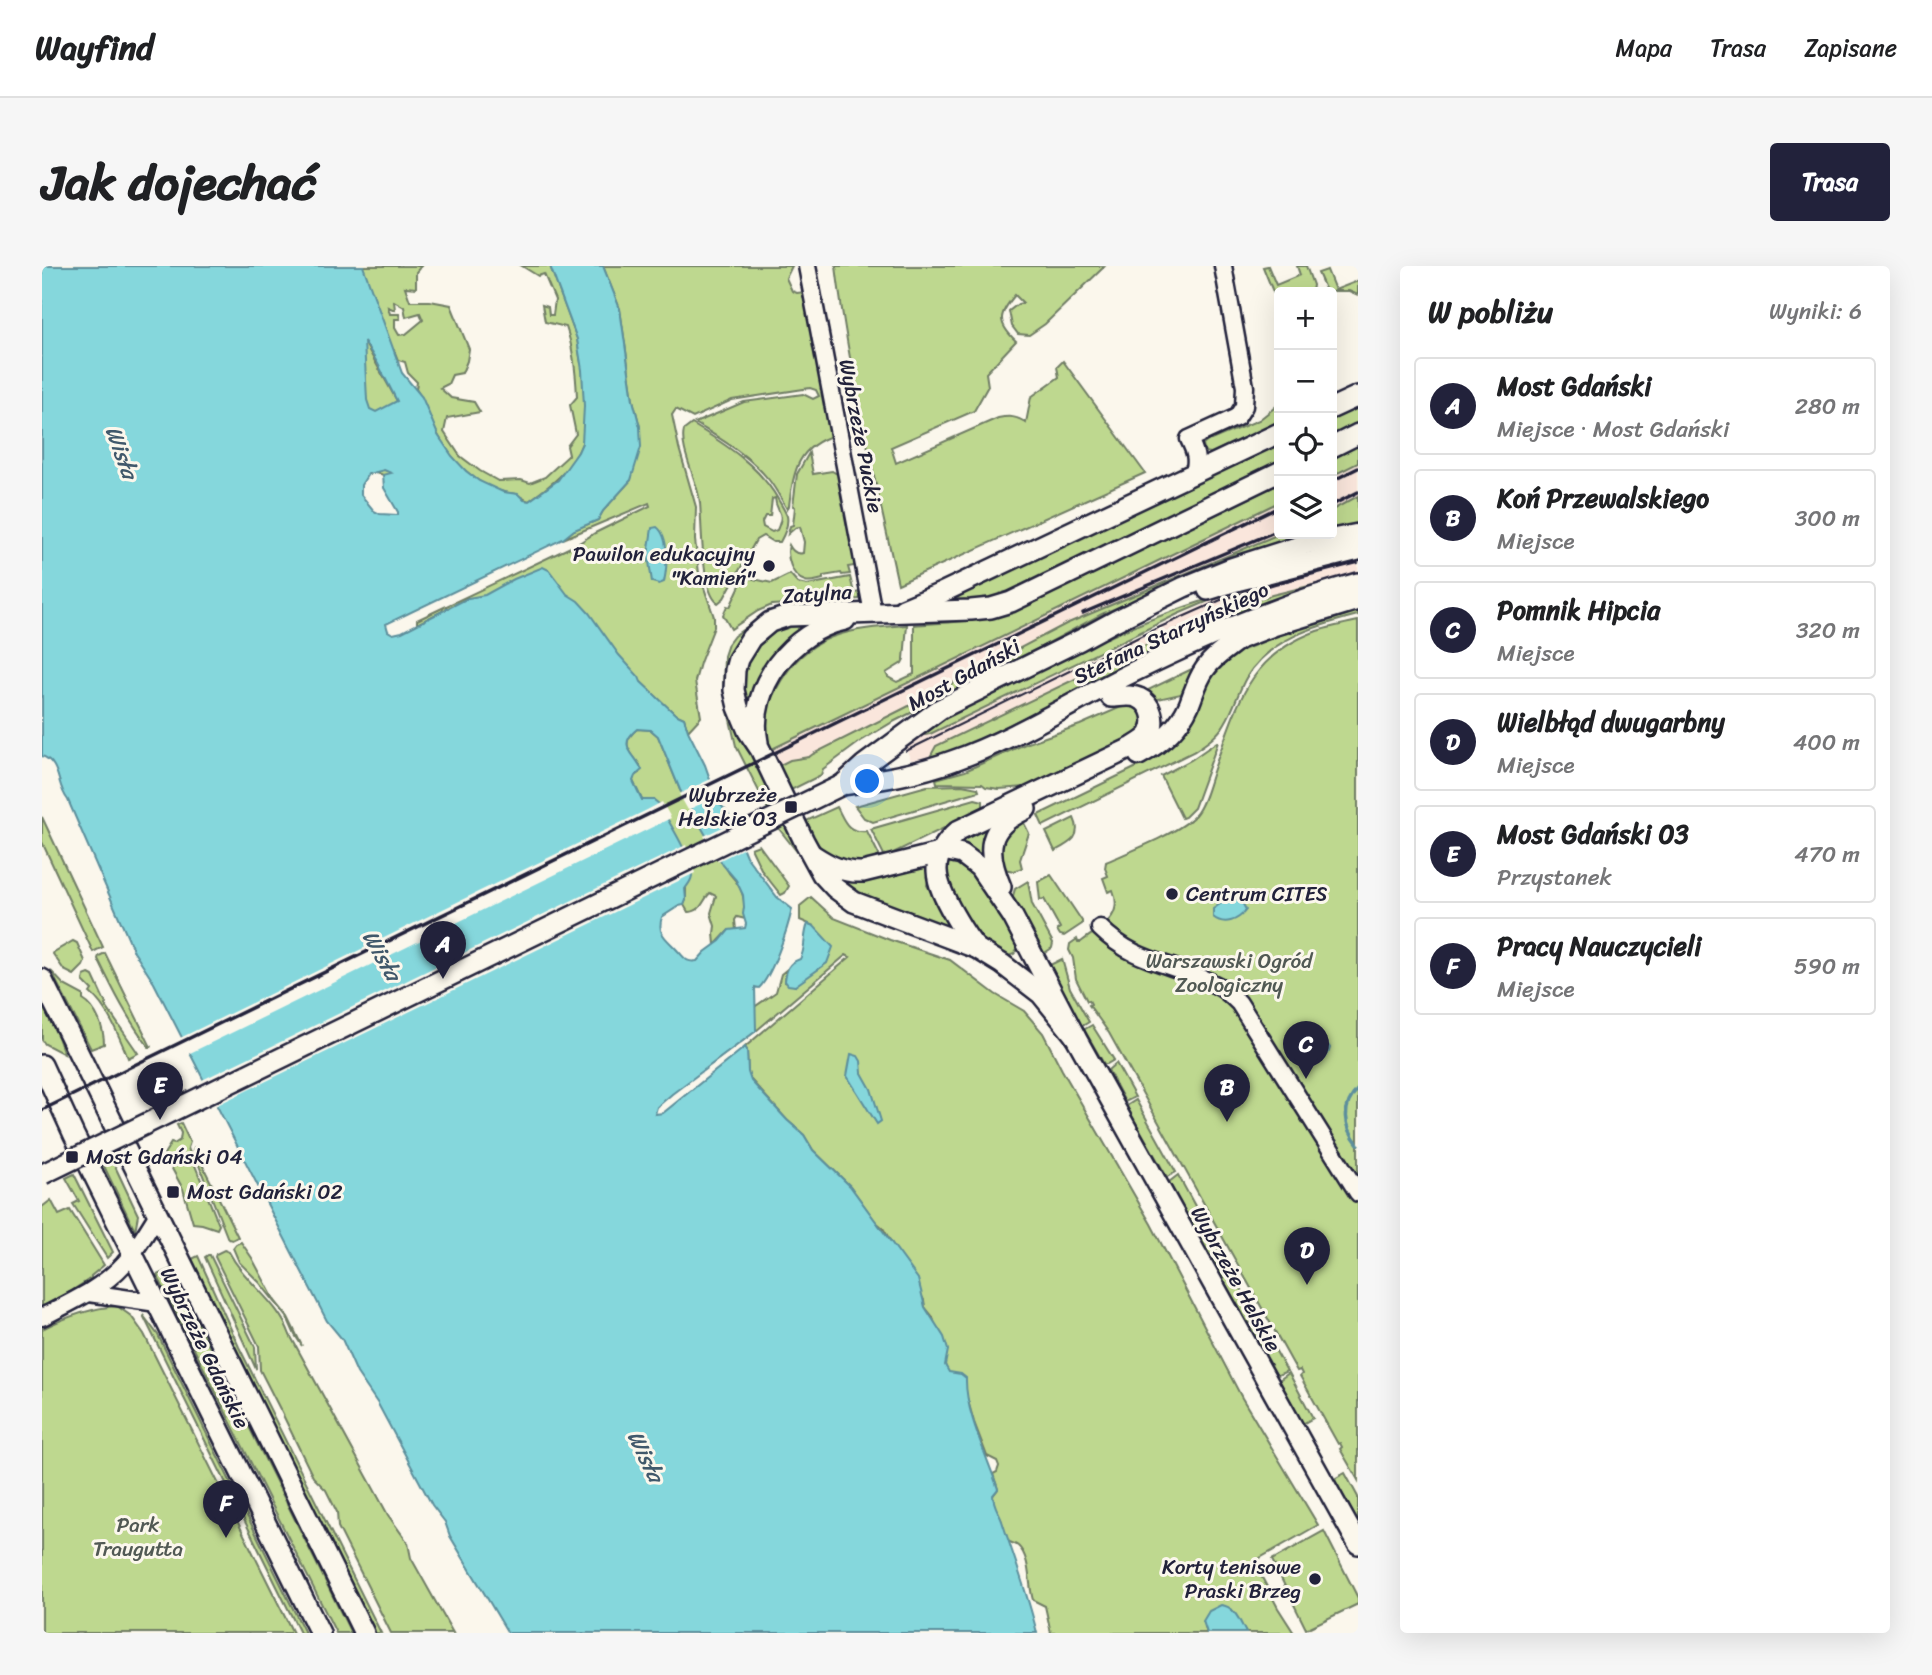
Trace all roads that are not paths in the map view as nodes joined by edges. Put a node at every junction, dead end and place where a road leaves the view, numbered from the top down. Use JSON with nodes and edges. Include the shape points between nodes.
{"nodes":[{"id":1,"x":807,"y":266,"type":"edge"},
{"id":2,"x":1223,"y":266,"type":"edge"},
{"id":3,"x":1358,"y":396,"type":"edge"},
{"id":4,"x":1337,"y":406,"type":"edge"},
{"id":5,"x":1358,"y":434,"type":"edge"},
{"id":6,"x":1272,"y":436,"type":"edge"},
{"id":7,"x":1337,"y":444,"type":"edge"},
{"id":8,"x":1196,"y":453,"type":"junction"},
{"id":9,"x":1194,"y":473,"type":"junction"},
{"id":10,"x":1274,"y":474,"type":"edge"},
{"id":11,"x":1358,"y":534,"type":"edge"},
{"id":12,"x":1358,"y":550,"type":"edge"},
{"id":13,"x":1358,"y":583,"type":"edge"},
{"id":14,"x":1358,"y":600,"type":"edge"},
{"id":15,"x":896,"y":612,"type":"junction"},
{"id":16,"x":873,"y":614,"type":"junction"},
{"id":17,"x":1080,"y":640,"type":"junction"},
{"id":18,"x":1238,"y":640,"type":"junction"},
{"id":19,"x":1111,"y":697,"type":"junction"},
{"id":20,"x":1008,"y":737,"type":"junction"},
{"id":21,"x":758,"y":746,"type":"junction"},
{"id":22,"x":842,"y":785,"type":"junction"},
{"id":23,"x":810,"y":852,"type":"junction"},
{"id":24,"x":941,"y":852,"type":"junction"},
{"id":25,"x":1013,"y":917,"type":"junction"},
{"id":26,"x":1100,"y":928,"type":"dead end"},
{"id":27,"x":1025,"y":939,"type":"junction"},
{"id":28,"x":976,"y":948,"type":"junction"},
{"id":29,"x":995,"y":960,"type":"junction"},
{"id":30,"x":42,"y":979,"type":"edge"},
{"id":31,"x":1075,"y":1036,"type":"junction"},
{"id":32,"x":42,"y":1065,"type":"edge"},
{"id":33,"x":42,"y":1175,"type":"edge"},
{"id":34,"x":1358,"y":1193,"type":"edge"},
{"id":35,"x":158,"y":1214,"type":"junction"},
{"id":36,"x":132,"y":1253,"type":"junction"},
{"id":37,"x":89,"y":1293,"type":"junction"},
{"id":38,"x":157,"y":1303,"type":"junction"},
{"id":39,"x":42,"y":1317,"type":"edge"},
{"id":40,"x":1358,"y":1544,"type":"edge"},
{"id":41,"x":320,"y":1633,"type":"edge"},
{"id":42,"x":363,"y":1633,"type":"edge"}],
"edges":[{"from":1,"to":16,"type":"street","name":"Wybrzeże Puckie"},
{"from":2,"to":8,"type":"street","via":[[1245,387],[1244,405],[1229,422],[1189,439]]},
{"from":3,"to":4,"type":"main road"},
{"from":5,"to":7,"type":"main road"},
{"from":6,"to":8,"type":"street","via":[[1211,459]]},
{"from":6,"to":9,"type":"main road","name":"Zatylna"},
{"from":8,"to":9,"type":"street"},
{"from":9,"to":15,"type":"main road","name":"Zatylna"},
{"from":10,"to":15,"type":"main road","name":"Zatylna","via":[[1011,602],[971,610]]},
{"from":11,"to":17,"type":"main road","via":[[1231,568]]},
{"from":12,"to":17,"type":"main road","name":"Stefana Starzyńskiego","via":[[1188,596]]},
{"from":13,"to":20,"type":"main road","name":"Stefana Starzyńskiego","via":[[1231,627]]},
{"from":14,"to":18,"type":"main road"},
{"from":15,"to":16,"type":"main road","name":"Zatylna"},
{"from":16,"to":21,"type":"main road","name":"Zatylna","via":[[826,626],[784,656],[758,700]]},
{"from":16,"to":21,"type":"main road","name":"Zatylna","via":[[788,616],[770,622],[751,638],[738,659],[734,690],[743,720]]},
{"from":17,"to":22,"type":"main road","name":"Most Gdański","via":[[940,709]]},
{"from":18,"to":19,"type":"main road"},
{"from":18,"to":25,"type":"main road","via":[[1203,671],[1183,717],[1163,740],[1012,816],[998,828],[991,855]]},
{"from":19,"to":20,"type":"main road"},
{"from":19,"to":24,"type":"main road","via":[[1144,701],[1152,718],[1147,737],[959,830]]},
{"from":20,"to":22,"type":"main road","name":"Most Gdański","via":[[938,765]]},
{"from":21,"to":23,"type":"main road","name":"Wybrzeże Helskie"},
{"from":22,"to":33,"type":"main road","name":"Most Gdański","bridge":true},
{"from":23,"to":24,"type":"main road","via":[[852,873]]},
{"from":23,"to":28,"type":"main road","name":"Wybrzeże Helskie","via":[[828,882],[854,901]]},
{"from":24,"to":25,"type":"main road","name":"Wybrzeże Helskie","via":[[955,852],[973,861]]},
{"from":24,"to":28,"type":"main road","via":[[938,883]]},
{"from":25,"to":27,"type":"main road","name":"Wybrzeże Helskie"},
{"from":26,"to":34,"type":"street","via":[[1130,952],[1202,978],[1239,1003]]},
{"from":27,"to":29,"type":"main road","via":[[1021,958]]},
{"from":27,"to":31,"type":"main road","name":"Wybrzeże Helskie"},
{"from":28,"to":29,"type":"main road","name":"Wybrzeże Helskie"},
{"from":29,"to":31,"type":"main road","name":"Wybrzeże Helskie","via":[[1041,994]]},
{"from":30,"to":35,"type":"main road","name":"Wybrzeże Gdańskie"},
{"from":31,"to":40,"type":"main road","name":"Wybrzeże Helskie"},
{"from":32,"to":36,"type":"main road","name":"Wybrzeże Gdańskie"},
{"from":35,"to":36,"type":"street"},
{"from":35,"to":42,"type":"main road","name":"Wybrzeże Gdańskie"},
{"from":36,"to":37,"type":"street"},
{"from":36,"to":38,"type":"main road","name":"Wybrzeże Gdańskie"},
{"from":37,"to":38,"type":"street"},
{"from":37,"to":39,"type":"street"},
{"from":38,"to":41,"type":"main road","name":"Wybrzeże Gdańskie"}]}
